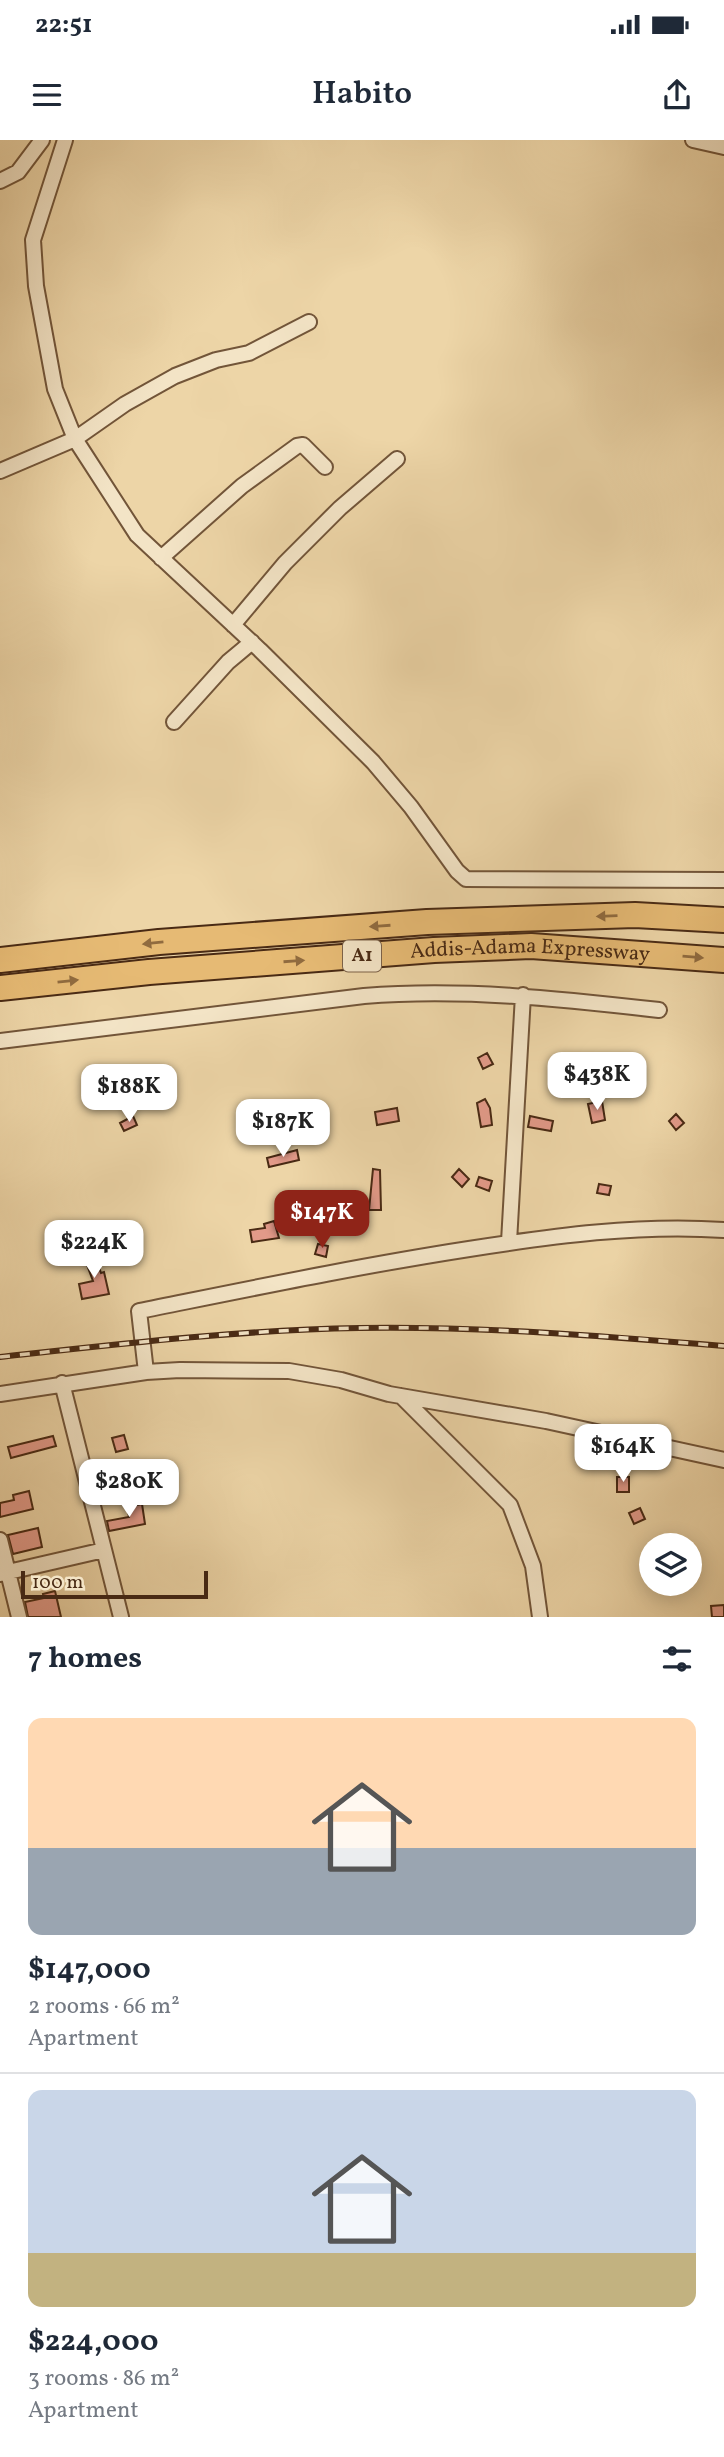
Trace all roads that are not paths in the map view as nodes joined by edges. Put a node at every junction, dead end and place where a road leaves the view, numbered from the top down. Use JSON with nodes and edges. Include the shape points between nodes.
{"nodes":[{"id":1,"x":42,"y":140,"type":"edge"},
{"id":2,"x":65,"y":140,"type":"edge"},
{"id":3,"x":694,"y":140,"type":"edge"},
{"id":4,"x":724,"y":147,"type":"edge"},
{"id":5,"x":0,"y":181,"type":"edge"},
{"id":6,"x":309,"y":322,"type":"dead end"},
{"id":7,"x":75,"y":439,"type":"junction"},
{"id":8,"x":397,"y":459,"type":"dead end"},
{"id":9,"x":326,"y":467,"type":"dead end"},
{"id":10,"x":0,"y":471,"type":"edge"},
{"id":11,"x":161,"y":558,"type":"junction"},
{"id":12,"x":233,"y":625,"type":"junction"},
{"id":13,"x":252,"y":642,"type":"junction"},
{"id":14,"x":174,"y":722,"type":"dead end"},
{"id":15,"x":724,"y":880,"type":"edge"},
{"id":16,"x":724,"y":920,"type":"edge"},
{"id":17,"x":0,"y":960,"type":"edge"},
{"id":18,"x":724,"y":960,"type":"edge"},
{"id":19,"x":0,"y":988,"type":"edge"},
{"id":20,"x":523,"y":995,"type":"junction"},
{"id":21,"x":659,"y":1010,"type":"dead end"},
{"id":22,"x":0,"y":1041,"type":"edge"},
{"id":23,"x":724,"y":1230,"type":"edge"},
{"id":24,"x":509,"y":1242,"type":"junction"},
{"id":25,"x":146,"y":1372,"type":"junction"},
{"id":26,"x":62,"y":1383,"type":"junction"},
{"id":27,"x":0,"y":1394,"type":"edge"},
{"id":28,"x":401,"y":1396,"type":"junction"},
{"id":29,"x":724,"y":1460,"type":"edge"},
{"id":30,"x":0,"y":1540,"type":"edge"},
{"id":31,"x":104,"y":1550,"type":"junction"},
{"id":32,"x":4,"y":1573,"type":"edge"},
{"id":33,"x":19,"y":1617,"type":"edge"},
{"id":34,"x":121,"y":1617,"type":"edge"},
{"id":35,"x":540,"y":1617,"type":"edge"}],
"edges":[{"from":1,"to":5,"type":"street","via":[[18,172]]},
{"from":2,"to":7,"type":"street","via":[[33,240],[36,286],[55,389]]},
{"from":3,"to":4,"type":"street"},
{"from":6,"to":7,"type":"street","via":[[249,353],[175,376]]},
{"from":7,"to":10,"type":"street"},
{"from":7,"to":11,"type":"street","via":[[137,535]]},
{"from":8,"to":12,"type":"street","via":[[285,563]]},
{"from":9,"to":11,"type":"street","via":[[303,445],[297,446],[242,486]]},
{"from":11,"to":12,"type":"street"},
{"from":12,"to":13,"type":"street"},
{"from":13,"to":14,"type":"street"},
{"from":13,"to":15,"type":"street","via":[[373,762],[466,879]]},
{"from":16,"to":17,"type":"highway","name":"Addis-Adama Expressway","number":"A1","one_way":true,"via":[[635,915],[427,922],[159,942]]},
{"from":19,"to":18,"type":"highway","name":"Addis-Adama Expressway","number":"A1","one_way":true,"via":[[149,972],[531,946]]},
{"from":20,"to":21,"type":"street"},
{"from":20,"to":22,"type":"street","via":[[418,992],[364,996]]},
{"from":20,"to":24,"type":"street"},
{"from":23,"to":24,"type":"street","via":[[593,1232]]},
{"from":24,"to":25,"type":"street","via":[[139,1311]]},
{"from":25,"to":26,"type":"street"},
{"from":25,"to":28,"type":"street","via":[[289,1371]]},
{"from":26,"to":27,"type":"street"},
{"from":26,"to":31,"type":"street"},
{"from":28,"to":29,"type":"street","via":[[546,1421]]},
{"from":28,"to":35,"type":"street","via":[[510,1505],[533,1566]]},
{"from":30,"to":32,"type":"street"},
{"from":31,"to":32,"type":"street"},
{"from":31,"to":34,"type":"street"},
{"from":32,"to":33,"type":"street"}]}
